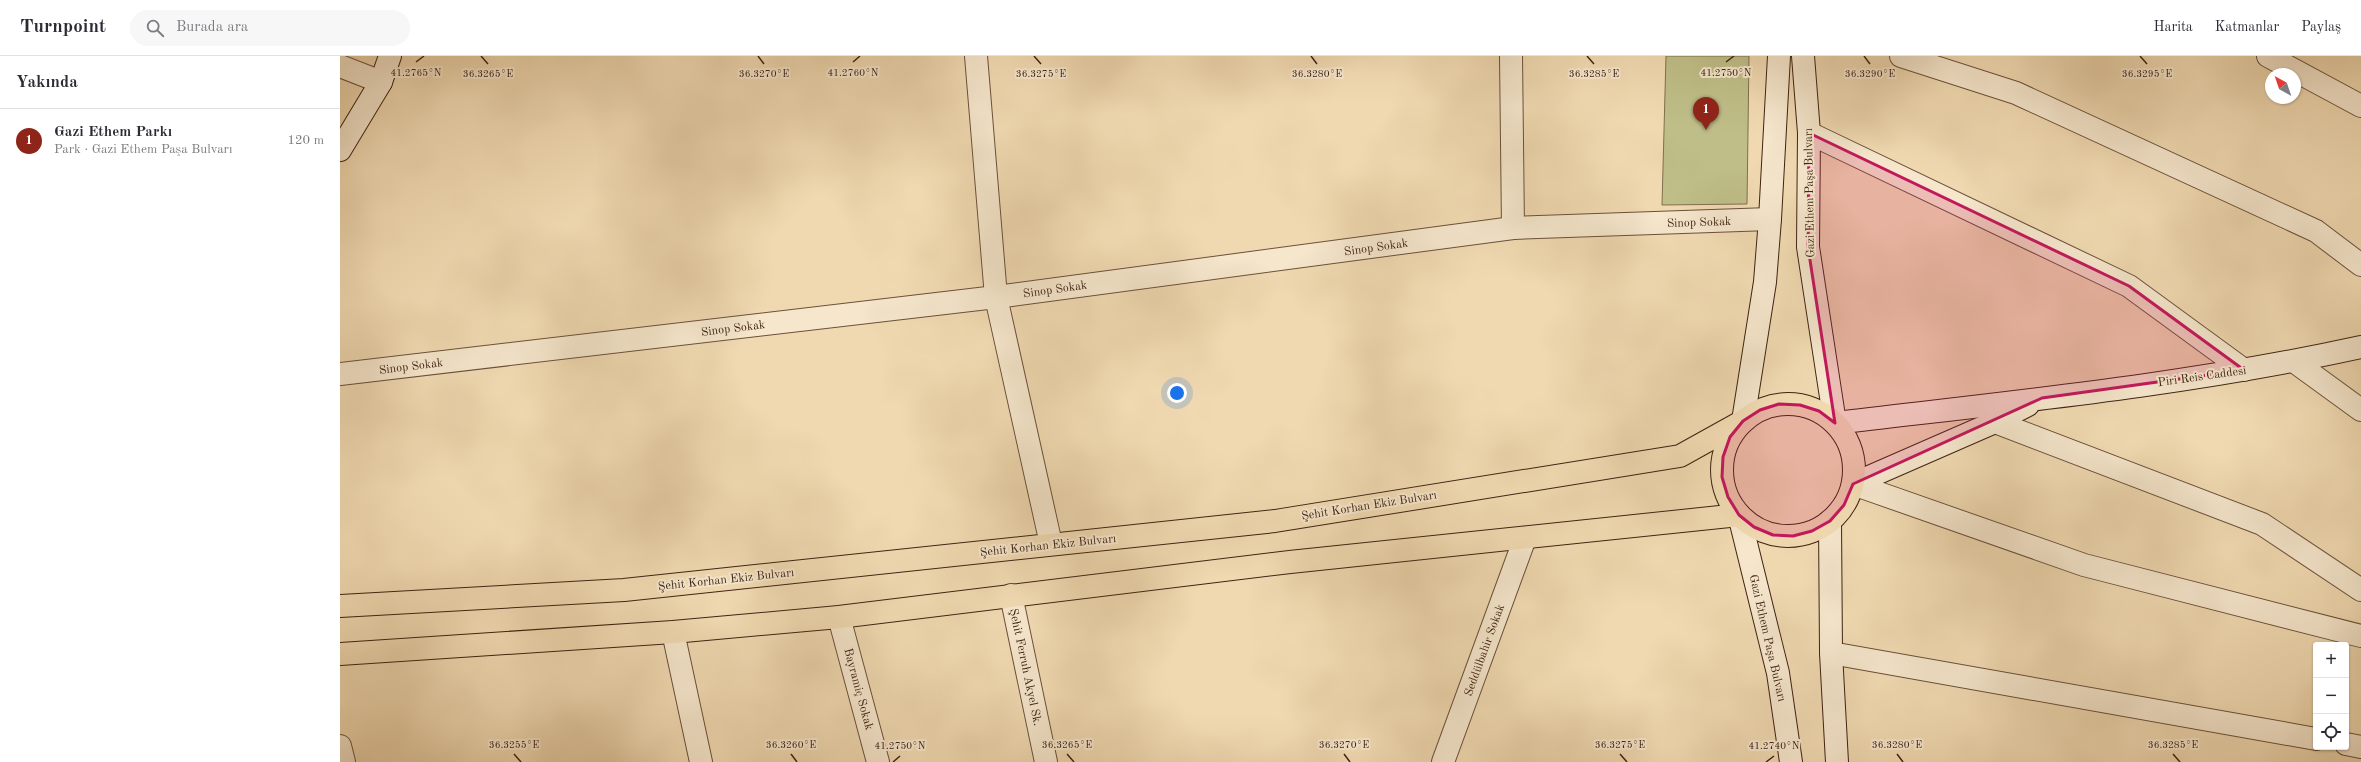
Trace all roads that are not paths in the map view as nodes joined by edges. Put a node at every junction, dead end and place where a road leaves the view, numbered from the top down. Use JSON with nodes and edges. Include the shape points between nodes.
{"nodes":[{"id":1,"x":390,"y":56,"type":"edge"},
{"id":2,"x":976,"y":56,"type":"edge"},
{"id":3,"x":1512,"y":56,"type":"edge"},
{"id":4,"x":1778,"y":56,"type":"edge"},
{"id":5,"x":1803,"y":56,"type":"edge"},
{"id":6,"x":1901,"y":56,"type":"edge"},
{"id":7,"x":2268,"y":56,"type":"edge"},
{"id":8,"x":340,"y":66,"type":"edge"},
{"id":9,"x":381,"y":82,"type":"junction"},
{"id":10,"x":2361,"y":106,"type":"edge"},
{"id":11,"x":1809,"y":133,"type":"junction"},
{"id":12,"x":340,"y":150,"type":"edge"},
{"id":13,"x":1770,"y":219,"type":"junction"},
{"id":14,"x":1513,"y":228,"type":"junction"},
{"id":15,"x":2361,"y":264,"type":"edge"},
{"id":16,"x":996,"y":297,"type":"junction"},
{"id":17,"x":2361,"y":347,"type":"edge"},
{"id":18,"x":2294,"y":362,"type":"junction"},
{"id":19,"x":2244,"y":370,"type":"junction"},
{"id":20,"x":340,"y":374,"type":"edge"},
{"id":21,"x":2042,"y":398,"type":"junction"},
{"id":22,"x":2361,"y":410,"type":"edge"},
{"id":23,"x":1743,"y":421,"type":"junction"},
{"id":24,"x":1995,"y":422,"type":"junction"},
{"id":25,"x":1835,"y":423,"type":"junction"},
{"id":26,"x":1852,"y":484,"type":"junction"},
{"id":27,"x":1739,"y":515,"type":"junction"},
{"id":28,"x":1830,"y":521,"type":"junction"},
{"id":29,"x":1525,"y":538,"type":"junction"},
{"id":30,"x":1051,"y":544,"type":"junction"},
{"id":31,"x":2361,"y":590,"type":"edge"},
{"id":32,"x":1011,"y":595,"type":"junction"},
{"id":33,"x":340,"y":606,"type":"edge"},
{"id":34,"x":839,"y":617,"type":"junction"},
{"id":35,"x":673,"y":632,"type":"junction"},
{"id":36,"x":2361,"y":636,"type":"edge"},
{"id":37,"x":1832,"y":653,"type":"junction"},
{"id":38,"x":340,"y":654,"type":"edge"},
{"id":39,"x":2313,"y":738,"type":"edge"},
{"id":40,"x":2349,"y":745,"type":"edge"},
{"id":41,"x":340,"y":746,"type":"edge"},
{"id":42,"x":2361,"y":747,"type":"edge"},
{"id":43,"x":344,"y":762,"type":"edge"},
{"id":44,"x":701,"y":762,"type":"edge"},
{"id":45,"x":878,"y":762,"type":"edge"},
{"id":46,"x":1046,"y":762,"type":"edge"},
{"id":47,"x":1444,"y":762,"type":"edge"},
{"id":48,"x":1791,"y":762,"type":"edge"},
{"id":49,"x":1837,"y":762,"type":"edge"}],
"edges":[{"from":1,"to":9,"type":"street"},
{"from":2,"to":16,"type":"street"},
{"from":3,"to":14,"type":"street"},
{"from":4,"to":13,"type":"street"},
{"from":5,"to":11,"type":"street","name":"Gazi Ethem Paşa Bulvarı"},
{"from":6,"to":15,"type":"street","via":[[2016,93],[2316,231]]},
{"from":7,"to":10,"type":"street"},
{"from":8,"to":9,"type":"street"},
{"from":9,"to":12,"type":"street"},
{"from":11,"to":19,"type":"street","via":[[2129,286]]},
{"from":11,"to":25,"type":"street","name":"Gazi Ethem Paşa Bulvarı","via":[[1808,247]]},
{"from":13,"to":14,"type":"street","name":"Sinop Sokak"},
{"from":13,"to":23,"type":"street","via":[[1765,282]]},
{"from":14,"to":16,"type":"street","name":"Sinop Sokak"},
{"from":16,"to":20,"type":"street","name":"Sinop Sokak"},
{"from":16,"to":30,"type":"street"},
{"from":17,"to":18,"type":"street","name":"Piri Reis Caddesi"},
{"from":18,"to":19,"type":"street","name":"Piri Reis Caddesi"},
{"from":18,"to":22,"type":"street"},
{"from":19,"to":21,"type":"street","name":"Piri Reis Caddesi"},
{"from":21,"to":24,"type":"street","name":"Piri Reis Caddesi"},
{"from":21,"to":25,"type":"street","name":"Piri Reis Caddesi"},
{"from":23,"to":25,"type":"main road","via":[[1760,410],[1779,404],[1819,411]]},
{"from":23,"to":27,"type":"main road","via":[[1730,437],[1722,464],[1722,477],[1728,498]]},
{"from":23,"to":30,"type":"main road","name":"Şehit Korhan Ekiz Bulvarı","via":[[1680,456],[1275,521]]},
{"from":24,"to":26,"type":"street","name":"Piri Reis Caddesi"},
{"from":24,"to":31,"type":"street","via":[[2262,524]]},
{"from":25,"to":26,"type":"main road","via":[[1848,441],[1854,462]]},
{"from":26,"to":28,"type":"main road","via":[[1844,504]]},
{"from":26,"to":36,"type":"street","via":[[2084,565]]},
{"from":27,"to":28,"type":"main road","via":[[1754,527],[1773,535],[1793,536],[1812,531]]},
{"from":27,"to":29,"type":"main road"},
{"from":27,"to":48,"type":"street","name":"Gazi Ethem Paşa Bulvarı","via":[[1778,673]]},
{"from":28,"to":37,"type":"street"},
{"from":29,"to":32,"type":"main road","via":[[1290,562]]},
{"from":29,"to":47,"type":"street","name":"Seddülbahir Sokak"},
{"from":30,"to":33,"type":"main road","name":"Şehit Korhan Ekiz Bulvarı","via":[[624,590]]},
{"from":32,"to":34,"type":"main road"},
{"from":32,"to":46,"type":"street","name":"Şehit Ferruh Akyel Sk."},
{"from":34,"to":35,"type":"main road"},
{"from":34,"to":45,"type":"street","name":"Bayramiç Sokak"},
{"from":35,"to":38,"type":"main road"},
{"from":35,"to":44,"type":"street"},
{"from":37,"to":39,"type":"street"},
{"from":37,"to":49,"type":"street"},
{"from":40,"to":42,"type":"street"},
{"from":41,"to":43,"type":"street"}]}
